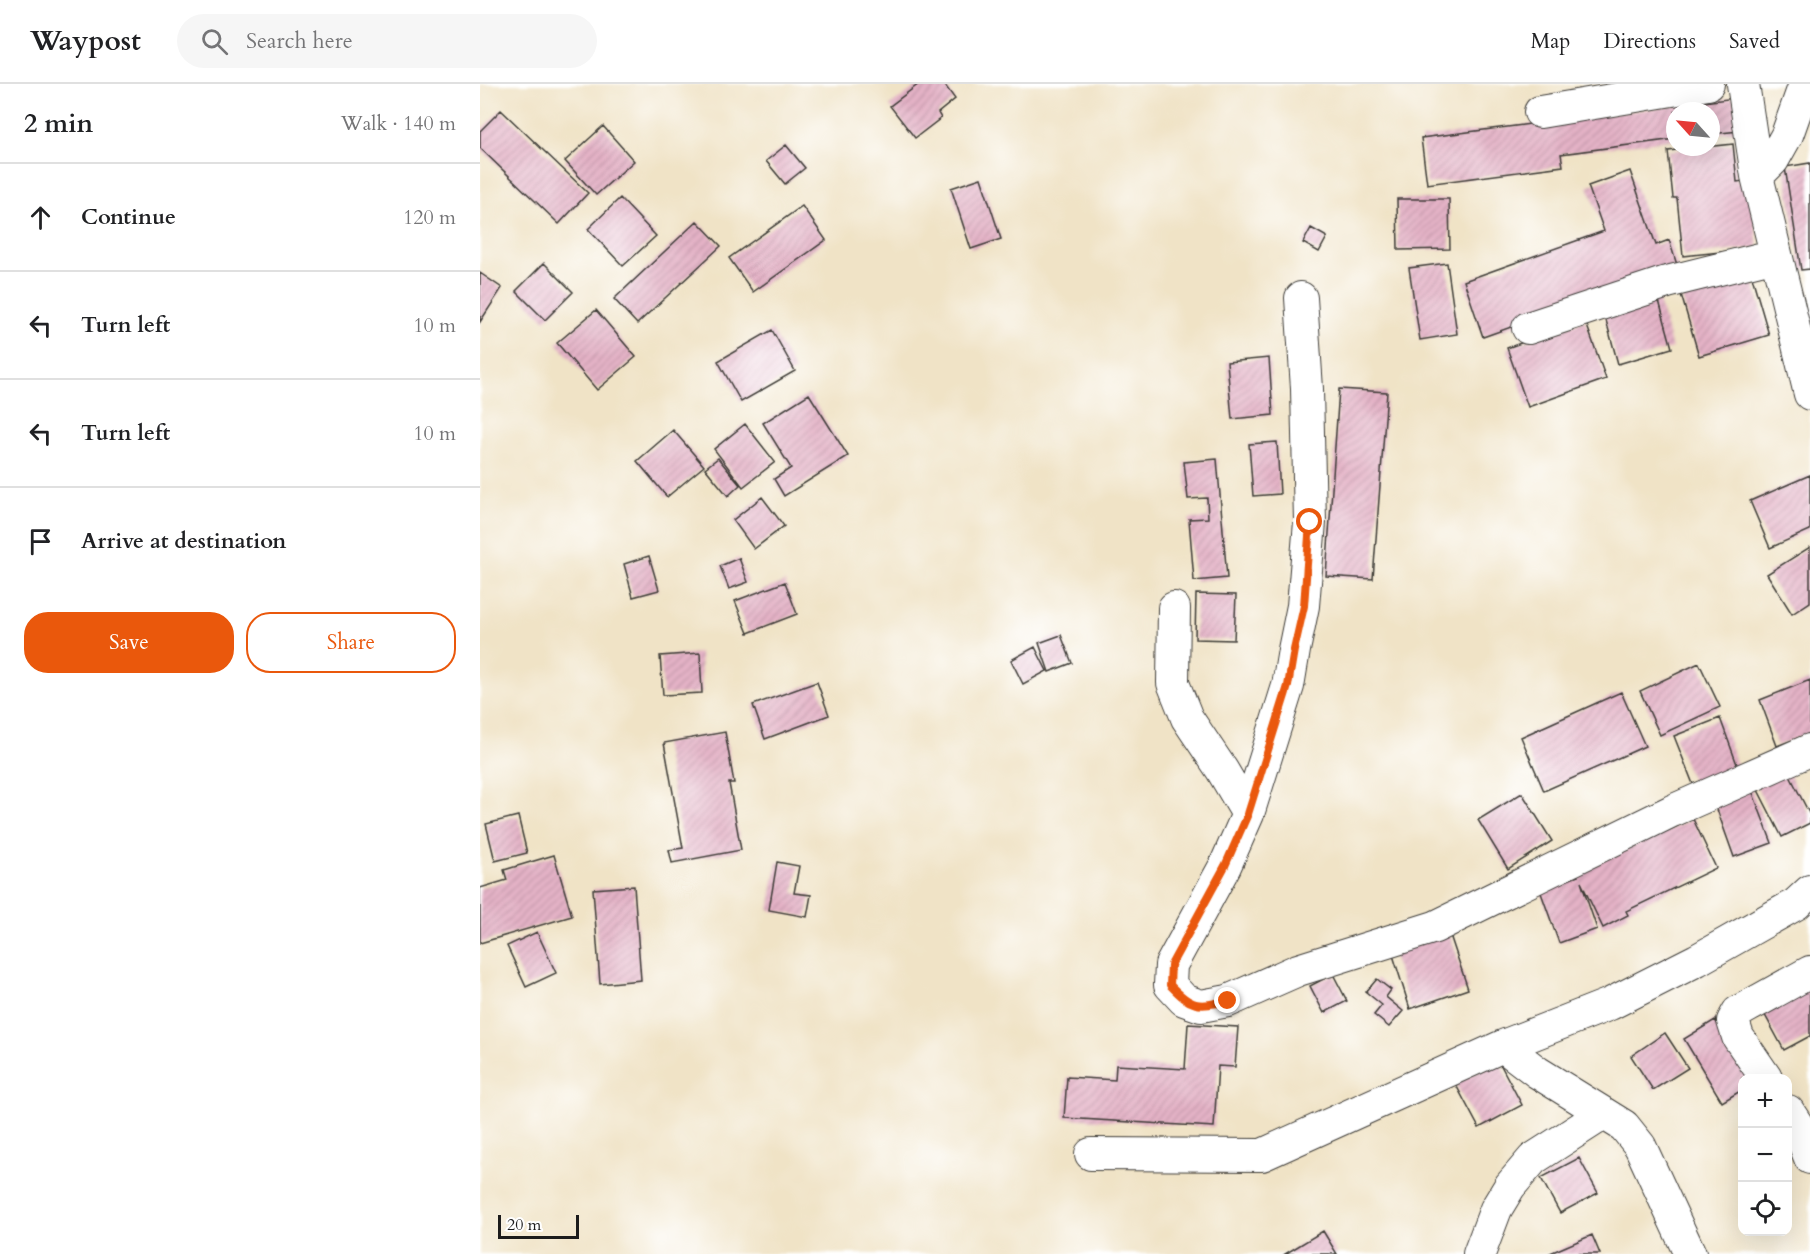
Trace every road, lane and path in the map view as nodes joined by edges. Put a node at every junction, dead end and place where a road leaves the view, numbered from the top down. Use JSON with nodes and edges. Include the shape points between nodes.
{"nodes":[{"id":1,"x":1708,"y":84,"type":"edge"},
{"id":2,"x":1743,"y":84,"type":"edge"},
{"id":3,"x":1805,"y":84,"type":"edge"},
{"id":4,"x":1540,"y":112,"type":"dead end"},
{"id":5,"x":1757,"y":176,"type":"junction"},
{"id":6,"x":1776,"y":255,"type":"junction"},
{"id":7,"x":1301,"y":298,"type":"dead end"},
{"id":8,"x":1528,"y":328,"type":"dead end"},
{"id":9,"x":1810,"y":394,"type":"edge"},
{"id":10,"x":1174,"y":608,"type":"dead end"},
{"id":11,"x":1805,"y":761,"type":"edge"},
{"id":12,"x":1248,"y":814,"type":"junction"},
{"id":13,"x":1810,"y":891,"type":"edge"},
{"id":14,"x":1810,"y":972,"type":"edge"},
{"id":15,"x":1503,"y":1046,"type":"junction"},
{"id":16,"x":1763,"y":1074,"type":"edge"},
{"id":17,"x":1603,"y":1114,"type":"junction"},
{"id":18,"x":1792,"y":1117,"type":"edge"},
{"id":19,"x":1091,"y":1154,"type":"dead end"},
{"id":20,"x":1810,"y":1158,"type":"edge"},
{"id":21,"x":1479,"y":1254,"type":"edge"},
{"id":22,"x":1690,"y":1254,"type":"edge"}],
"edges":[{"from":1,"to":4,"type":"street"},
{"from":2,"to":5,"type":"street"},
{"from":3,"to":5,"type":"street","via":[[1787,135],[1773,160]]},
{"from":5,"to":6,"type":"street"},
{"from":6,"to":8,"type":"street","via":[[1667,282]]},
{"from":6,"to":9,"type":"street"},
{"from":7,"to":12,"type":"street","via":[[1310,522],[1304,606],[1288,686]]},
{"from":10,"to":12,"type":"street","via":[[1173,683],[1187,718]]},
{"from":11,"to":12,"type":"street","via":[[1672,811],[1436,927],[1298,970],[1228,1001],[1201,1006],[1184,1000],[1170,985],[1171,965],[1225,866]]},
{"from":13,"to":15,"type":"street","via":[[1796,904],[1620,999]]},
{"from":14,"to":16,"type":"street","via":[[1738,1012],[1733,1021],[1738,1037]]},
{"from":15,"to":17,"type":"street"},
{"from":15,"to":19,"type":"street","via":[[1262,1155]]},
{"from":17,"to":21,"type":"street","via":[[1533,1159],[1496,1209]]},
{"from":17,"to":22,"type":"street","via":[[1624,1126],[1640,1146]]},
{"from":18,"to":20,"type":"street"}]}
